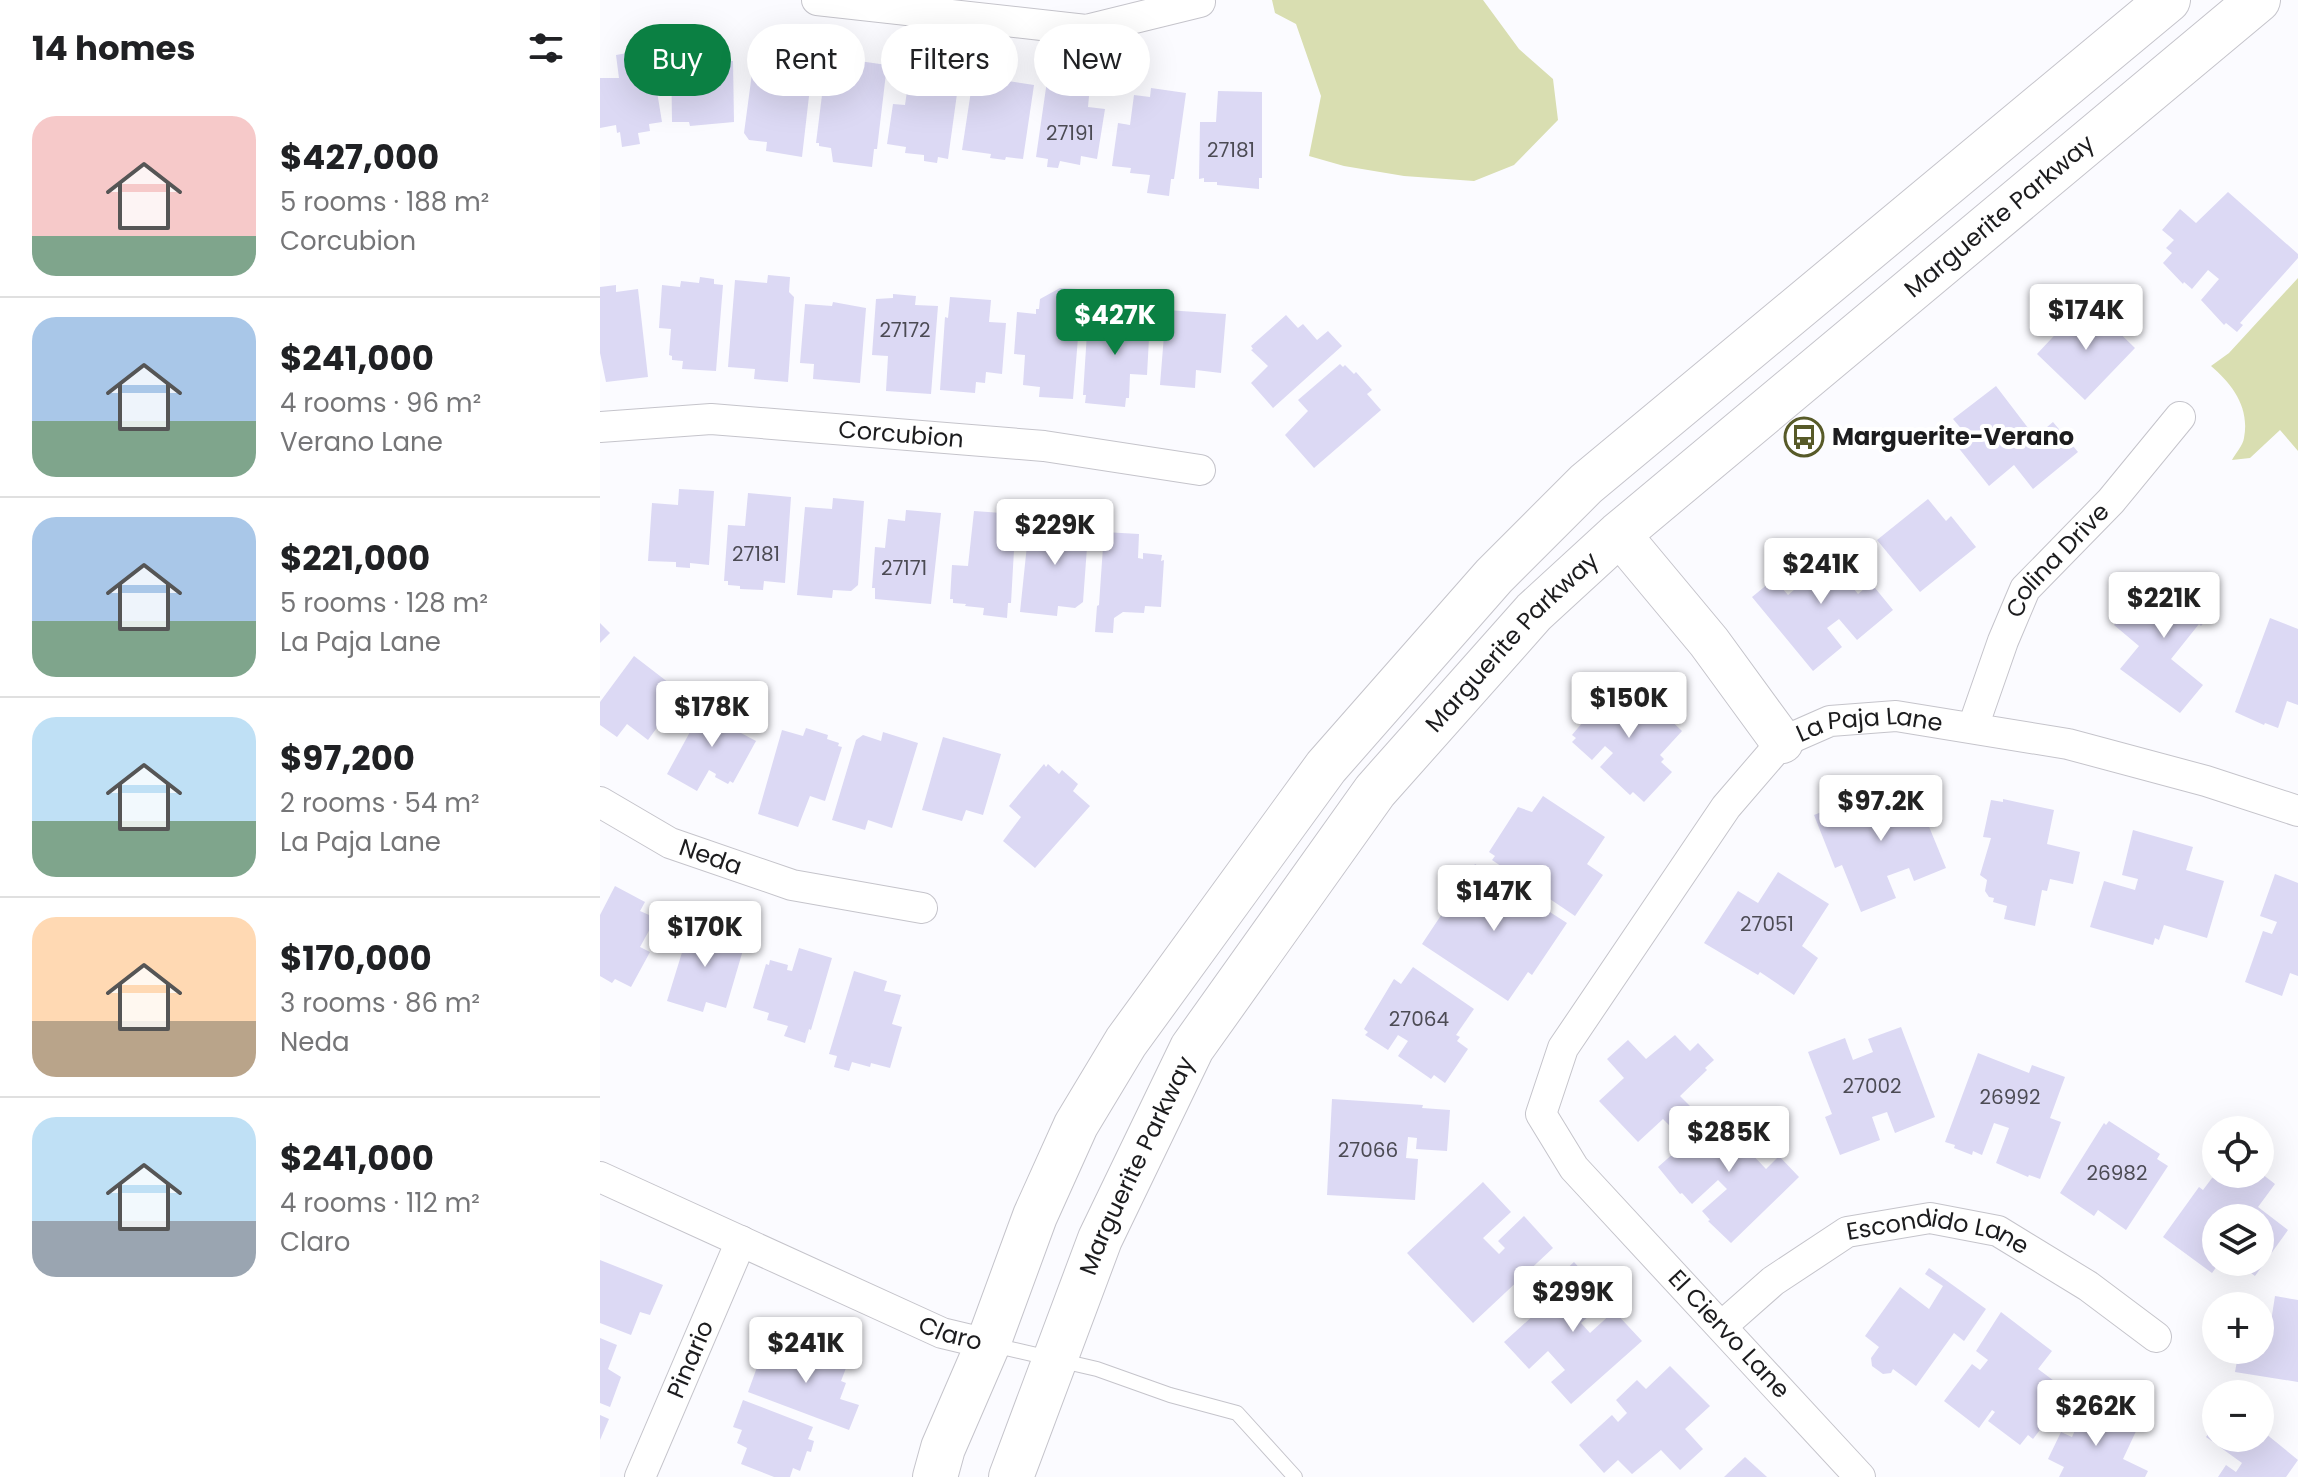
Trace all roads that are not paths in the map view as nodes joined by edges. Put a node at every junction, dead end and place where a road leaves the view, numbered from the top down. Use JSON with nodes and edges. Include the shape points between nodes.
{"nodes":[{"id":1,"x":817,"y":0,"type":"edge"},
{"id":2,"x":2168,"y":0,"type":"edge"},
{"id":3,"x":2258,"y":0,"type":"edge"},
{"id":4,"x":1201,"y":1,"type":"edge"},
{"id":5,"x":2180,"y":417,"type":"dead end"},
{"id":6,"x":600,"y":427,"type":"edge"},
{"id":7,"x":1200,"y":470,"type":"dead end"},
{"id":8,"x":1619,"y":534,"type":"junction"},
{"id":9,"x":1973,"y":727,"type":"junction"},
{"id":10,"x":1782,"y":742,"type":"junction"},
{"id":11,"x":600,"y":802,"type":"edge"},
{"id":12,"x":2298,"y":811,"type":"edge"},
{"id":13,"x":922,"y":908,"type":"dead end"},
{"id":14,"x":1541,"y":1114,"type":"joint"},
{"id":15,"x":600,"y":1177,"type":"edge"},
{"id":16,"x":741,"y":1241,"type":"junction"},
{"id":17,"x":1722,"y":1326,"type":"junction"},
{"id":18,"x":2156,"y":1337,"type":"dead end"},
{"id":19,"x":988,"y":1344,"type":"junction"},
{"id":20,"x":1054,"y":1359,"type":"junction"},
{"id":21,"x":640,"y":1477,"type":"edge"},
{"id":22,"x":935,"y":1477,"type":"edge"},
{"id":23,"x":1011,"y":1477,"type":"edge"},
{"id":24,"x":1295,"y":1477,"type":"edge"},
{"id":25,"x":1860,"y":1477,"type":"edge"}],
"edges":[{"from":1,"to":4,"type":"street","via":[[1086,30]]},
{"from":2,"to":19,"type":"main road","via":[[1586,484],[1494,576],[1326,767],[1126,1042],[1076,1125],[1035,1216]]},
{"from":3,"to":8,"type":"main road","name":"Marguerite Parkway"},
{"from":5,"to":9,"type":"street","name":"Colina Drive","via":[[2111,501],[2025,589]]},
{"from":6,"to":7,"type":"street","name":"Corcubion","via":[[711,419],[1044,446]]},
{"from":8,"to":10,"type":"street","via":[[1709,642]]},
{"from":8,"to":20,"type":"main road","name":"Marguerite Parkway","via":[[1534,612],[1375,791],[1192,1048],[1100,1239]]},
{"from":9,"to":10,"type":"street","name":"La Paja Lane","via":[[1896,716],[1830,721]]},
{"from":9,"to":12,"type":"street","name":"La Paja Lane","via":[[2068,744]]},
{"from":10,"to":14,"type":"street","name":"La Paja Lane","via":[[1726,807],[1563,1048]]},
{"from":11,"to":13,"type":"street","name":"Neda","via":[[670,843],[792,885]]},
{"from":14,"to":17,"type":"street","name":"El Ciervo Lane","via":[[1574,1168]]},
{"from":15,"to":16,"type":"street","name":"Claro"},
{"from":16,"to":19,"type":"street","name":"Claro","via":[[942,1333]]},
{"from":16,"to":21,"type":"street","name":"Pinario"},
{"from":17,"to":18,"type":"street","name":"Escondido Lane","via":[[1773,1281],[1847,1232],[1930,1218],[1998,1231],[2088,1286]]},
{"from":17,"to":25,"type":"street","name":"El Ciervo Lane"},
{"from":19,"to":20,"type":"lane","name":"Claro"},
{"from":19,"to":22,"type":"main road"},
{"from":20,"to":23,"type":"main road","name":"Marguerite Parkway"},
{"from":20,"to":24,"type":"lane","name":"Claro","via":[[1237,1413]]}]}
